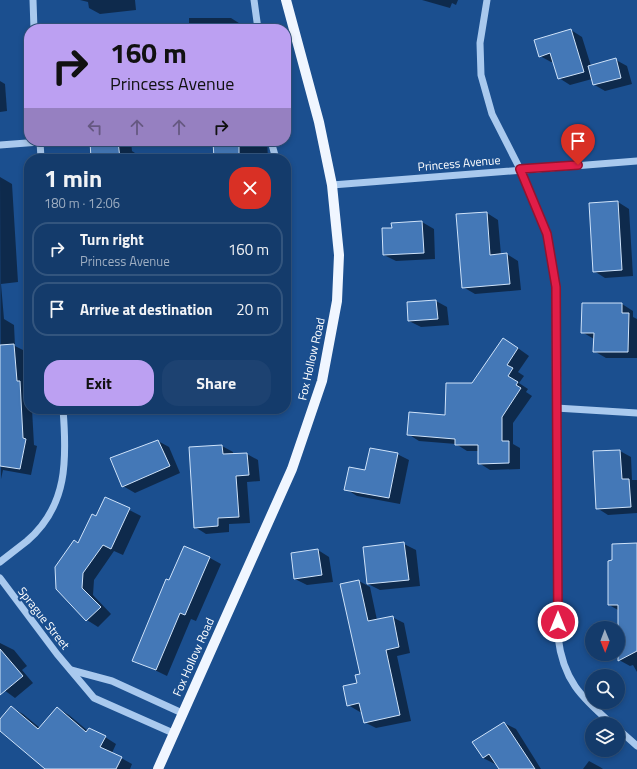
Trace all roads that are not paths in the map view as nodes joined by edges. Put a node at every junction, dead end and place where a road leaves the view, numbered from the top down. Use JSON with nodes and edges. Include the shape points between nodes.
{"nodes":[{"id":1,"x":33,"y":0,"type":"edge"},
{"id":2,"x":254,"y":0,"type":"edge"},
{"id":3,"x":286,"y":0,"type":"edge"},
{"id":4,"x":487,"y":0,"type":"edge"},
{"id":5,"x":34,"y":24,"type":"edge"},
{"id":6,"x":257,"y":24,"type":"edge"},
{"id":7,"x":24,"y":143,"type":"edge"},
{"id":8,"x":0,"y":145,"type":"edge"},
{"id":9,"x":637,"y":161,"type":"edge"},
{"id":10,"x":520,"y":169,"type":"junction"},
{"id":11,"x":332,"y":185,"type":"junction"},
{"id":12,"x":556,"y":408,"type":"junction"},
{"id":13,"x":637,"y":413,"type":"edge"},
{"id":14,"x":63,"y":414,"type":"edge"},
{"id":15,"x":0,"y":562,"type":"edge"},
{"id":16,"x":0,"y":578,"type":"edge"},
{"id":17,"x":71,"y":670,"type":"junction"},
{"id":18,"x":182,"y":713,"type":"junction"},
{"id":19,"x":604,"y":717,"type":"edge"},
{"id":20,"x":173,"y":733,"type":"junction"},
{"id":21,"x":625,"y":735,"type":"edge"},
{"id":22,"x":637,"y":746,"type":"edge"},
{"id":23,"x":158,"y":769,"type":"edge"}],
"edges":[{"from":1,"to":5,"type":"street"},
{"from":2,"to":6,"type":"street"},
{"from":3,"to":11,"type":"main road","name":"Fox Hollow Road","via":[[319,122]]},
{"from":4,"to":10,"type":"street","via":[[480,43],[481,75],[492,114]]},
{"from":7,"to":8,"type":"street"},
{"from":9,"to":10,"type":"street","name":"Princess Avenue"},
{"from":10,"to":11,"type":"street","name":"Princess Avenue"},
{"from":10,"to":12,"type":"street","via":[[547,234],[556,287]]},
{"from":11,"to":18,"type":"main road","name":"Fox Hollow Road","via":[[339,256],[338,286],[322,381],[292,469]]},
{"from":12,"to":13,"type":"street"},
{"from":12,"to":19,"type":"street","via":[[559,652],[564,668],[583,699]]},
{"from":14,"to":15,"type":"street","via":[[64,464],[55,506],[27,541]]},
{"from":16,"to":17,"type":"street","name":"Sprague Street"},
{"from":17,"to":18,"type":"street","via":[[112,681]]},
{"from":17,"to":20,"type":"street","name":"Sprague Street","via":[[94,698]]},
{"from":18,"to":20,"type":"main road","name":"Fox Hollow Road"},
{"from":20,"to":23,"type":"main road","name":"Fox Hollow Road"},
{"from":21,"to":22,"type":"street"}]}
